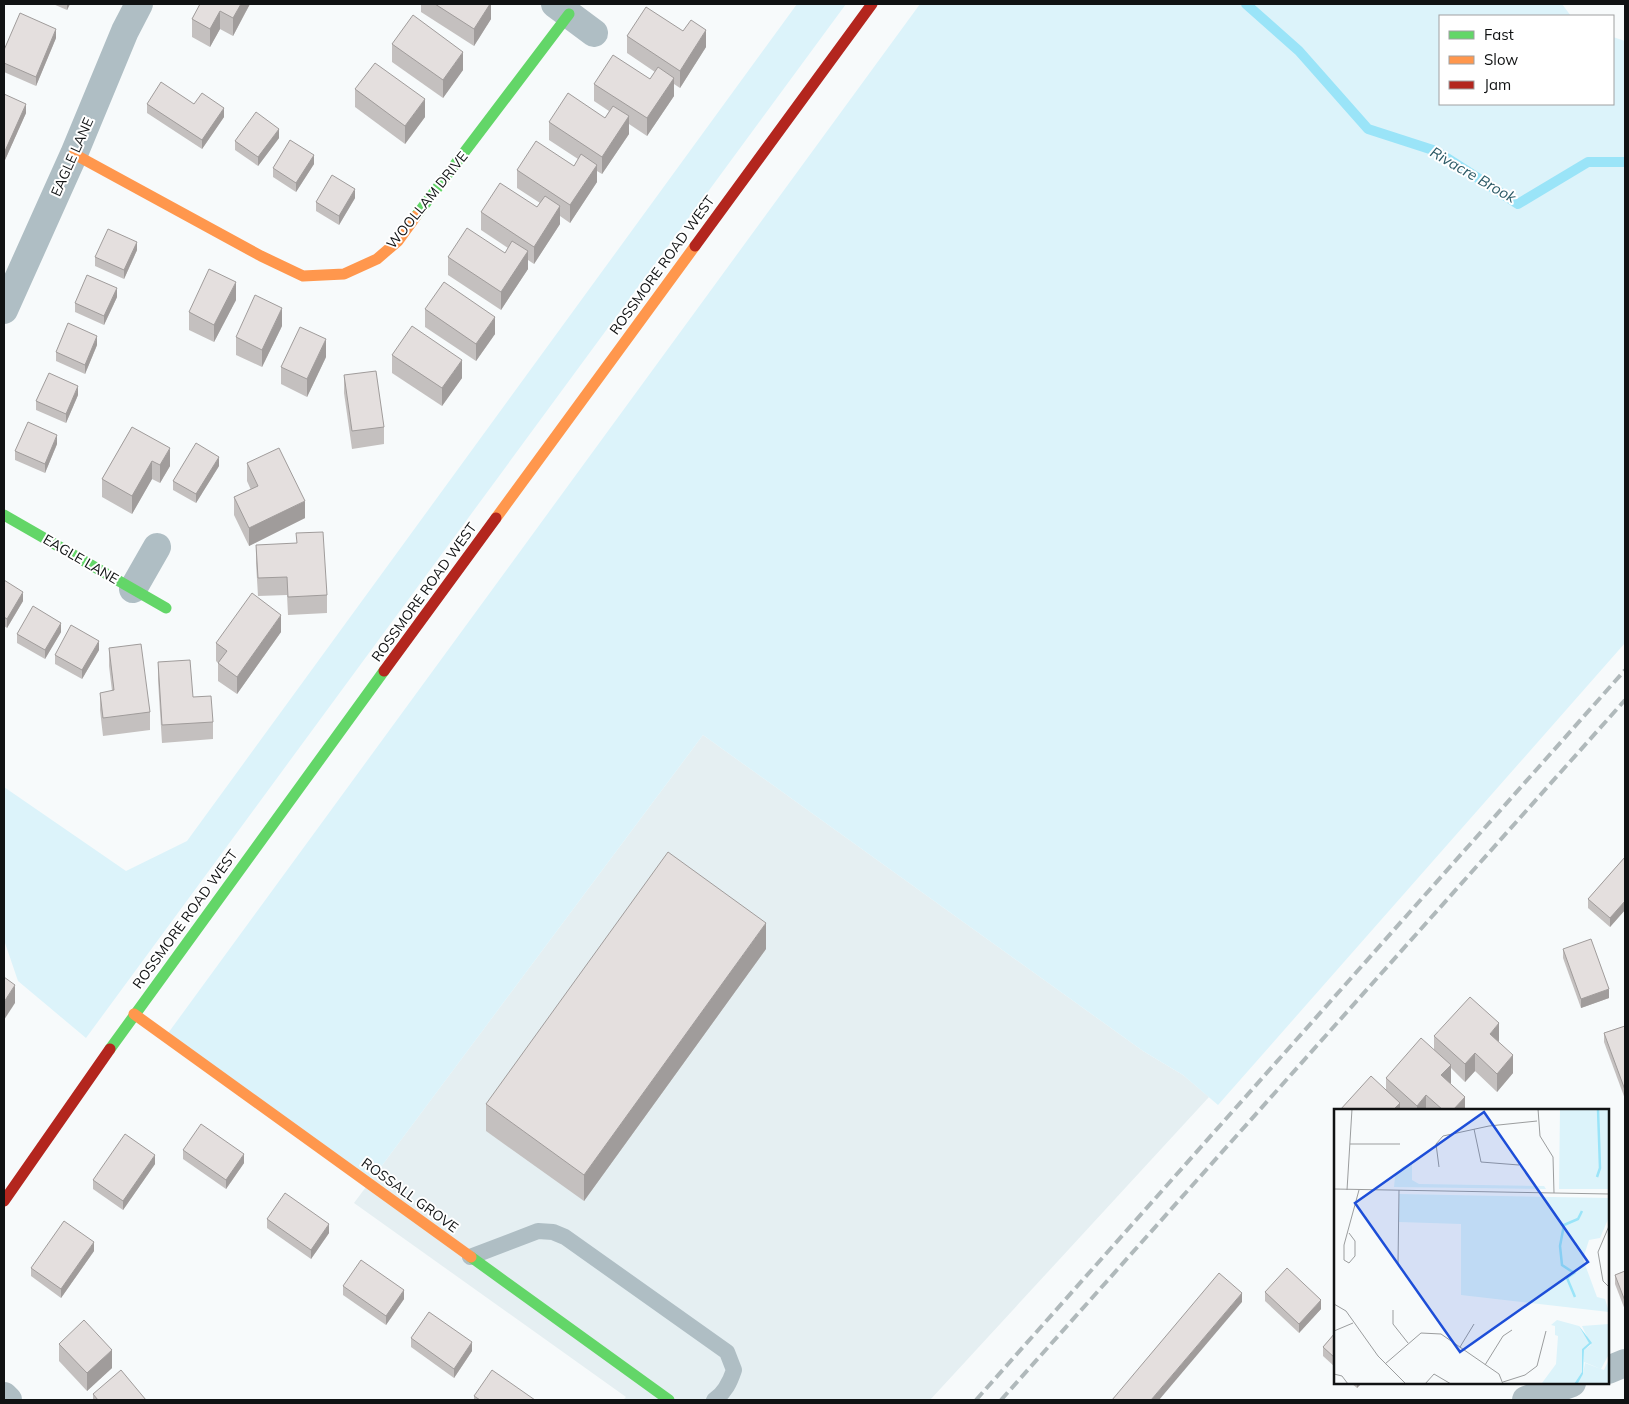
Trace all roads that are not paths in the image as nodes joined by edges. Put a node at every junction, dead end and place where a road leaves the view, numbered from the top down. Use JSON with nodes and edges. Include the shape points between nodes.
{"nodes":[{"id":1,"x":139,"y":4,"type":"edge"},
{"id":2,"x":872,"y":4,"type":"edge"},
{"id":3,"x":562,"y":9,"type":"edge"},
{"id":4,"x":594,"y":33,"type":"dead end"},
{"id":5,"x":74,"y":154,"type":"junction"},
{"id":6,"x":4,"y":310,"type":"edge"},
{"id":7,"x":4,"y":515,"type":"edge"},
{"id":8,"x":157,"y":547,"type":"dead end"},
{"id":9,"x":133,"y":589,"type":"junction"},
{"id":10,"x":166,"y":608,"type":"dead end"},
{"id":11,"x":134,"y":1014,"type":"junction"},
{"id":12,"x":4,"y":1201,"type":"edge"},
{"id":13,"x":470,"y":1257,"type":"junction"},
{"id":14,"x":1625,"y":1363,"type":"edge"},
{"id":15,"x":1609,"y":1370,"type":"edge"},
{"id":16,"x":1569,"y":1384,"type":"edge"},
{"id":17,"x":4,"y":1396,"type":"edge"},
{"id":18,"x":8,"y":1400,"type":"edge"},
{"id":19,"x":670,"y":1400,"type":"edge"},
{"id":20,"x":714,"y":1400,"type":"edge"},
{"id":21,"x":1526,"y":1400,"type":"edge"}],
"edges":[{"from":1,"to":5,"type":"street","name":"EAGLE LANE"},
{"from":2,"to":11,"type":"street","name":"ROSSMORE ROAD WEST"},
{"from":3,"to":4,"type":"street","name":"WOOLLAM DRIVE"},
{"from":3,"to":5,"type":"street","name":"WOOLLAM DRIVE","via":[[398,241],[377,259],[344,274],[303,276]]},
{"from":5,"to":6,"type":"street","name":"EAGLE LANE"},
{"from":7,"to":9,"type":"street","name":"EAGLE LANE"},
{"from":8,"to":9,"type":"street","name":"EAGLE LANE"},
{"from":9,"to":10,"type":"street","name":"EAGLE LANE"},
{"from":11,"to":12,"type":"street","name":"ROSSMORE ROAD WEST"},
{"from":11,"to":13,"type":"street","name":"ROSSALL GROVE"},
{"from":13,"to":19,"type":"street","name":"ROSSALL GROVE"},
{"from":13,"to":20,"type":"lane","via":[[538,1231],[565,1237],[727,1352],[734,1370],[730,1382]]},
{"from":14,"to":15,"type":"street"},
{"from":16,"to":21,"type":"street"},
{"from":17,"to":18,"type":"street"}]}
